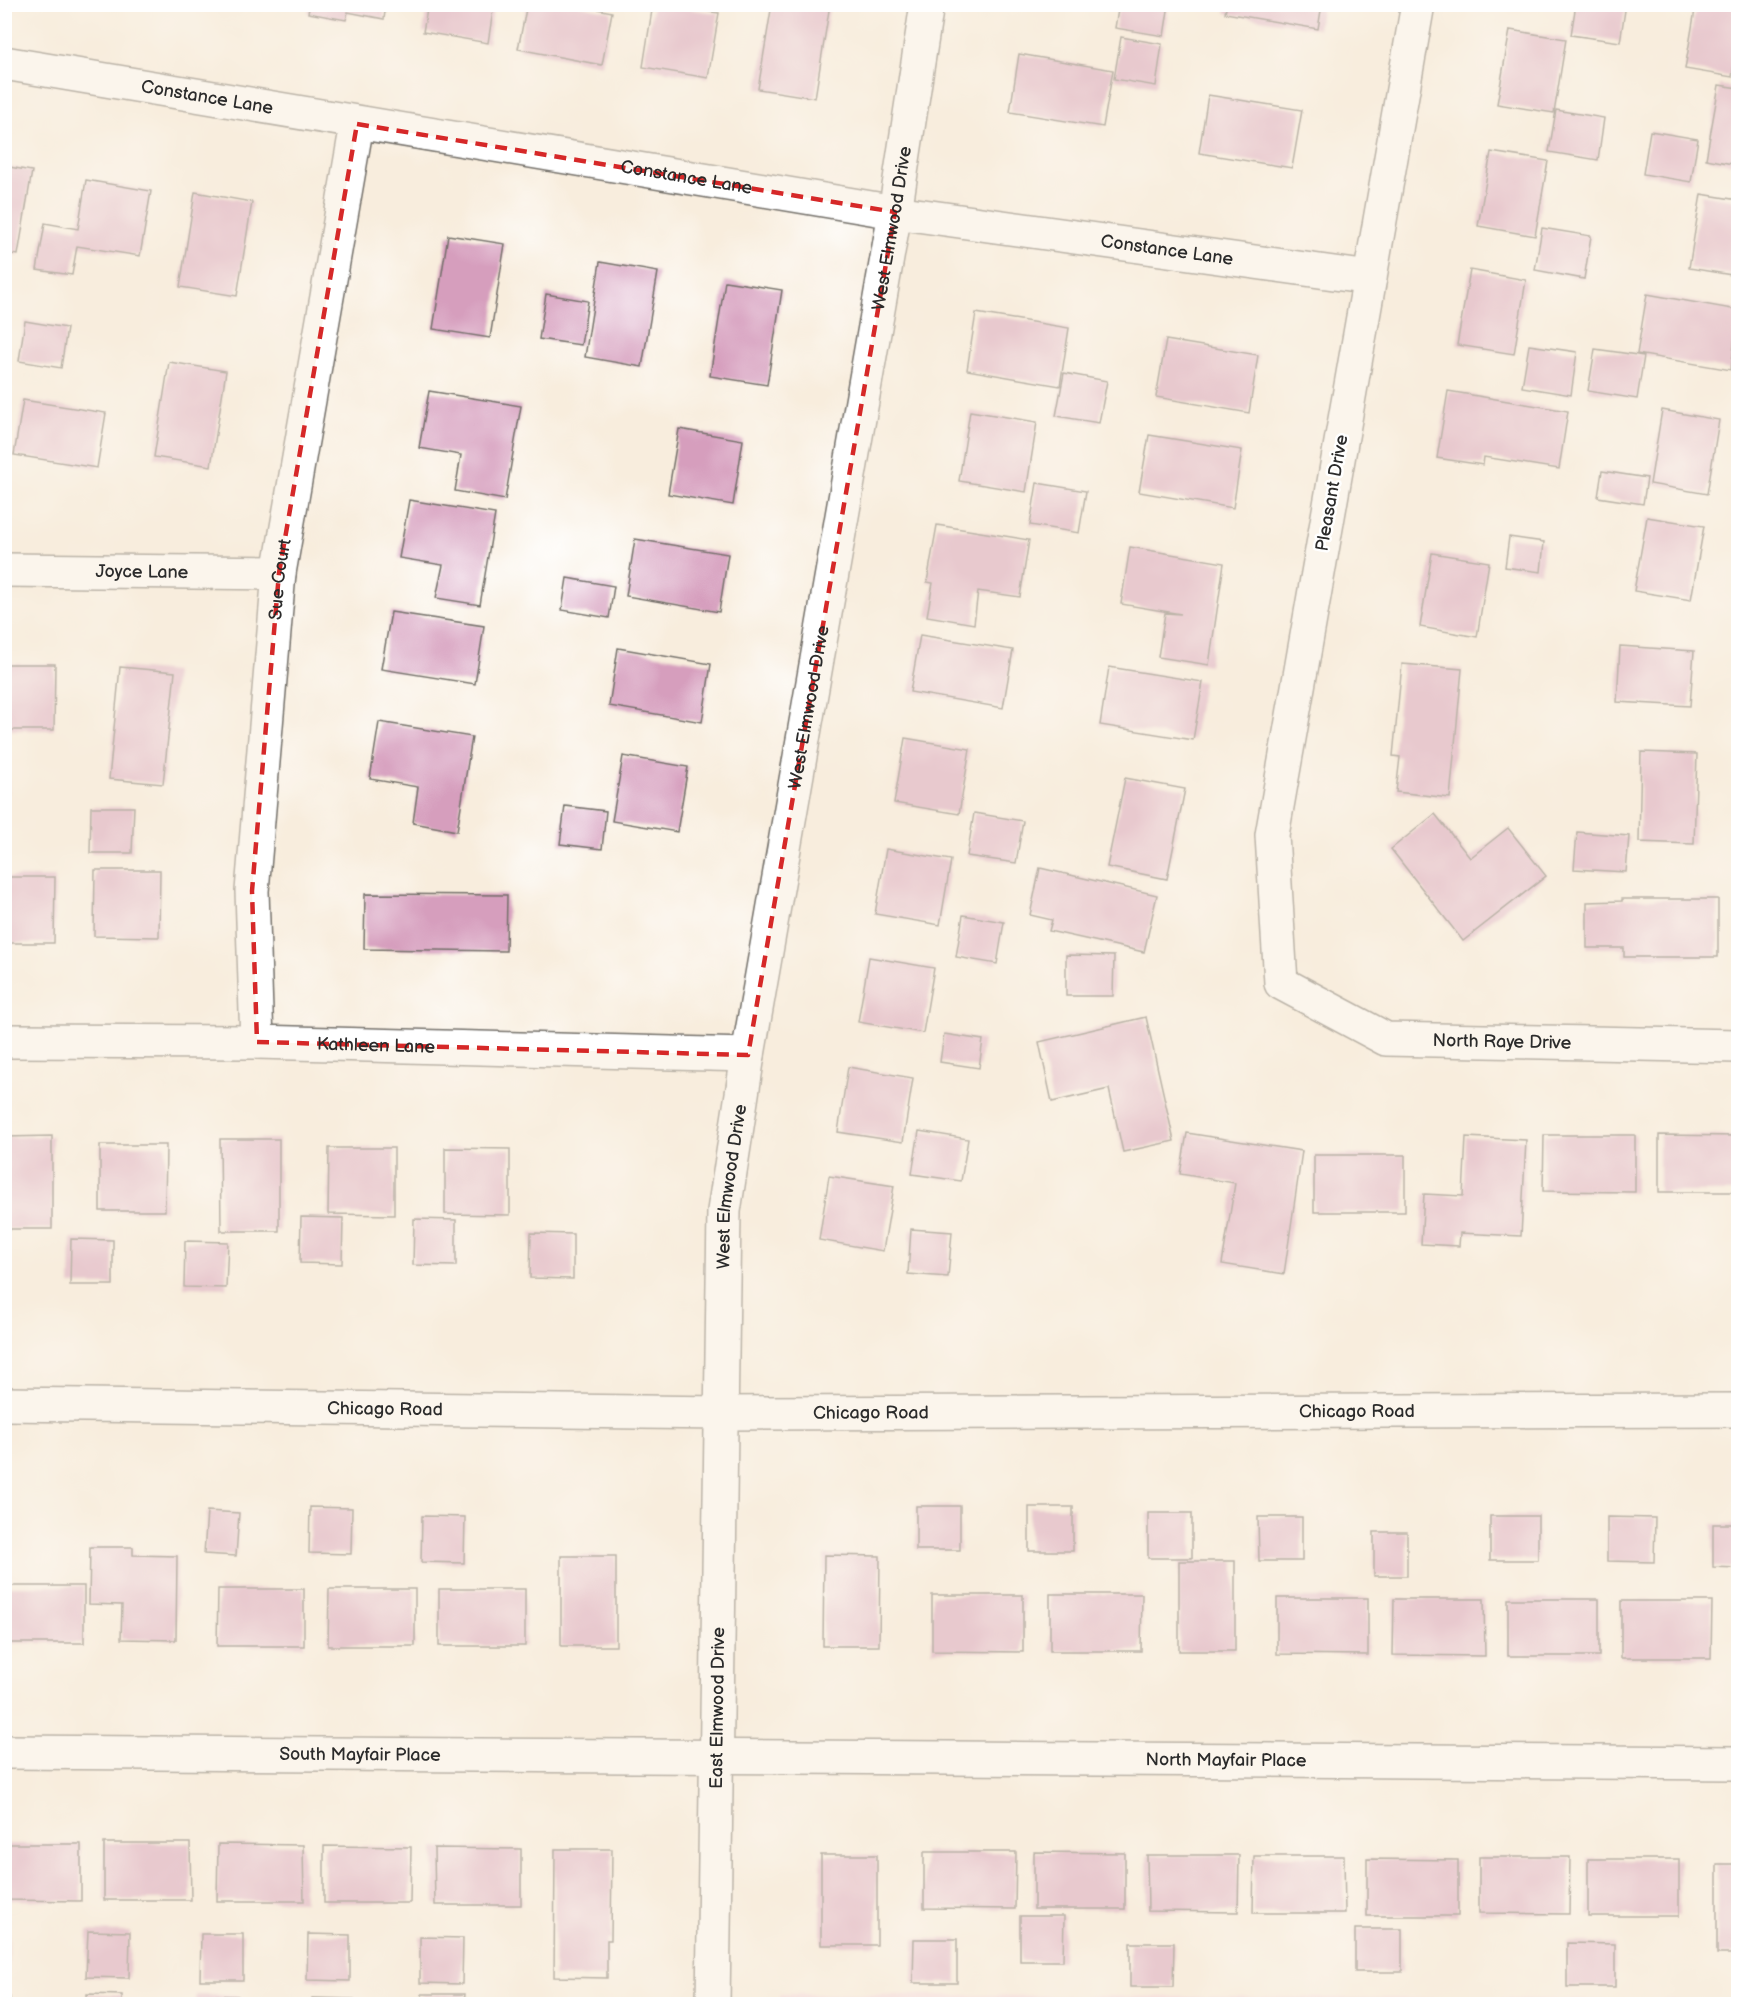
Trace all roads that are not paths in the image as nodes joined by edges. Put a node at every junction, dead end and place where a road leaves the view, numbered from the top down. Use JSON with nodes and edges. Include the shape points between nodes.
{"nodes":[{"id":1,"x":927,"y":4,"type":"edge"},
{"id":2,"x":1418,"y":4,"type":"edge"},
{"id":3,"x":4,"y":63,"type":"edge"},
{"id":4,"x":357,"y":124,"type":"junction"},
{"id":5,"x":895,"y":212,"type":"junction"},
{"id":6,"x":1370,"y":278,"type":"junction"},
{"id":7,"x":4,"y":570,"type":"edge"},
{"id":8,"x":279,"y":573,"type":"junction"},
{"id":9,"x":1281,"y":983,"type":"joint"},
{"id":10,"x":4,"y":1041,"type":"edge"},
{"id":11,"x":257,"y":1042,"type":"junction"},
{"id":12,"x":1738,"y":1046,"type":"edge"},
{"id":13,"x":748,"y":1055,"type":"junction"},
{"id":14,"x":4,"y":1404,"type":"edge"},
{"id":15,"x":1738,"y":1410,"type":"edge"},
{"id":16,"x":722,"y":1413,"type":"junction"},
{"id":17,"x":4,"y":1752,"type":"edge"},
{"id":18,"x":716,"y":1755,"type":"junction"},
{"id":19,"x":1738,"y":1763,"type":"edge"},
{"id":20,"x":713,"y":2004,"type":"edge"}],
"edges":[{"from":1,"to":5,"type":"street","name":"West Elmwood Drive"},
{"from":2,"to":6,"type":"street","name":"Pleasant Drive"},
{"from":3,"to":4,"type":"street","name":"Constance Lane"},
{"from":4,"to":5,"type":"street","name":"Constance Lane"},
{"from":4,"to":8,"type":"street","name":"Sue Court"},
{"from":5,"to":6,"type":"street","name":"Constance Lane"},
{"from":5,"to":13,"type":"street","name":"West Elmwood Drive"},
{"from":6,"to":9,"type":"street","name":"Pleasant Drive","via":[[1272,835]]},
{"from":7,"to":8,"type":"street","name":"Joyce Lane"},
{"from":8,"to":11,"type":"street","name":"Sue Court","via":[[252,891]]},
{"from":9,"to":12,"type":"street","name":"North Raye Drive","via":[[1386,1039]]},
{"from":10,"to":11,"type":"street","name":"Kathleen Lane"},
{"from":11,"to":13,"type":"street","name":"Kathleen Lane"},
{"from":13,"to":16,"type":"street","name":"West Elmwood Drive","via":[[724,1211]]},
{"from":14,"to":16,"type":"street","name":"Chicago Road"},
{"from":15,"to":16,"type":"street","name":"Chicago Road"},
{"from":16,"to":18,"type":"street","name":"East Elmwood Drive"},
{"from":17,"to":18,"type":"street","name":"South Mayfair Place"},
{"from":18,"to":19,"type":"street","name":"North Mayfair Place"},
{"from":18,"to":20,"type":"street","name":"East Elmwood Drive"}]}
